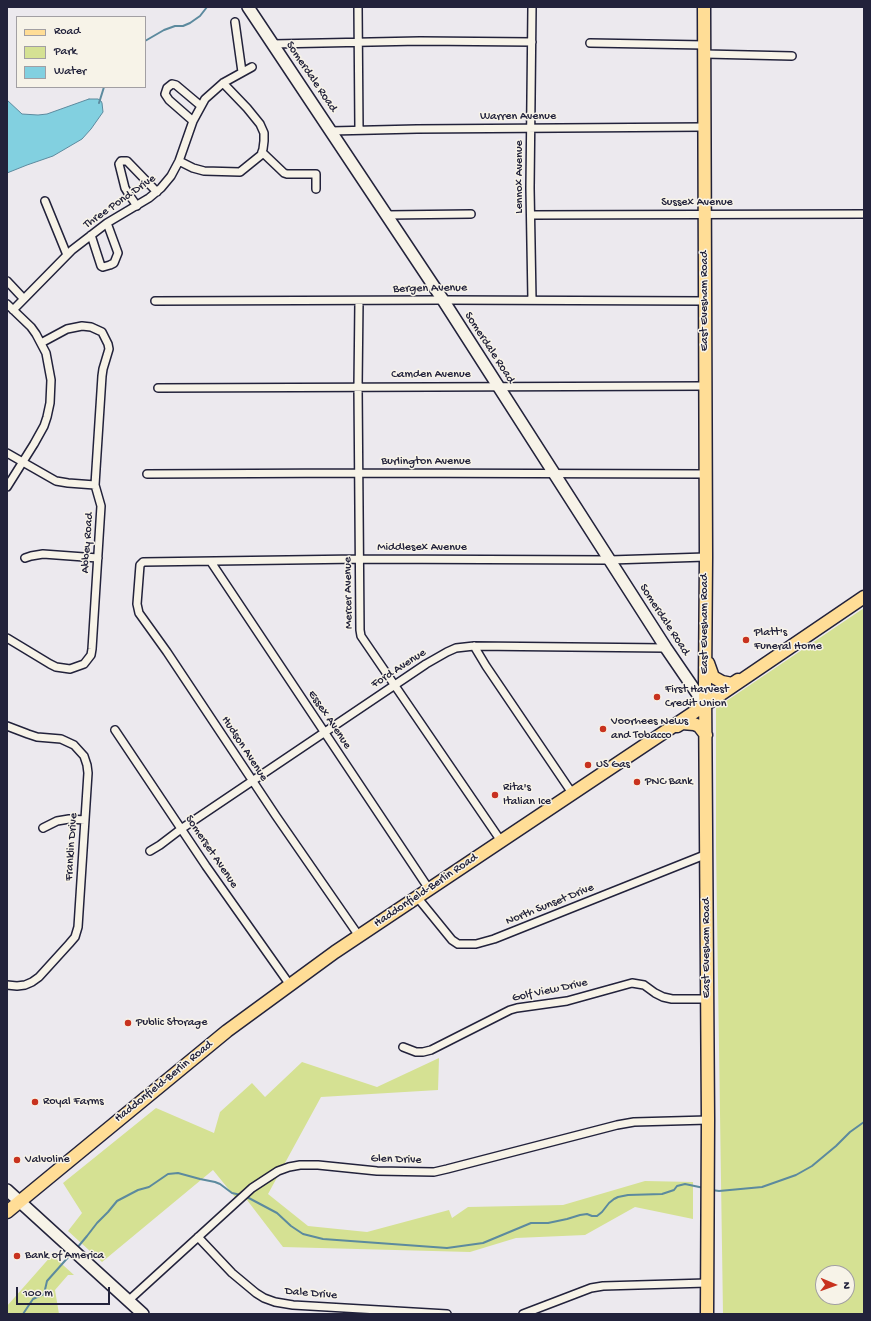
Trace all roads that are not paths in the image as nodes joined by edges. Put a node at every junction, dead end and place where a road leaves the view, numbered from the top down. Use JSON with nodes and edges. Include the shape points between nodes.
{"nodes":[{"id":1,"x":248,"y":7,"type":"edge"},
{"id":2,"x":358,"y":7,"type":"edge"},
{"id":3,"x":532,"y":7,"type":"edge"},
{"id":4,"x":704,"y":7,"type":"edge"},
{"id":5,"x":235,"y":22,"type":"dead end"},
{"id":6,"x":358,"y":42,"type":"junction"},
{"id":7,"x":532,"y":42,"type":"junction"},
{"id":8,"x":590,"y":43,"type":"dead end"},
{"id":9,"x":273,"y":44,"type":"junction"},
{"id":10,"x":704,"y":50,"type":"junction"},
{"id":11,"x":792,"y":56,"type":"dead end"},
{"id":12,"x":252,"y":67,"type":"dead end"},
{"id":13,"x":242,"y":72,"type":"junction"},
{"id":14,"x":223,"y":83,"type":"junction"},
{"id":15,"x":201,"y":106,"type":"junction"},
{"id":16,"x":193,"y":121,"type":"junction"},
{"id":17,"x":704,"y":127,"type":"junction"},
{"id":18,"x":531,"y":128,"type":"junction"},
{"id":19,"x":359,"y":130,"type":"junction"},
{"id":20,"x":331,"y":131,"type":"junction"},
{"id":21,"x":262,"y":152,"type":"junction"},
{"id":22,"x":178,"y":161,"type":"junction"},
{"id":23,"x":316,"y":189,"type":"dead end"},
{"id":24,"x":157,"y":192,"type":"junction"},
{"id":25,"x":45,"y":201,"type":"dead end"},
{"id":26,"x":137,"y":206,"type":"junction"},
{"id":27,"x":471,"y":214,"type":"dead end"},
{"id":28,"x":705,"y":214,"type":"junction"},
{"id":29,"x":864,"y":214,"type":"edge"},
{"id":30,"x":387,"y":215,"type":"junction"},
{"id":31,"x":531,"y":215,"type":"junction"},
{"id":32,"x":107,"y":223,"type":"junction"},
{"id":33,"x":91,"y":235,"type":"junction"},
{"id":34,"x":67,"y":255,"type":"junction"},
{"id":35,"x":7,"y":281,"type":"edge"},
{"id":36,"x":24,"y":298,"type":"junction"},
{"id":37,"x":443,"y":300,"type":"junction"},
{"id":38,"x":532,"y":300,"type":"junction"},
{"id":39,"x":155,"y":301,"type":"dead end"},
{"id":40,"x":359,"y":301,"type":"junction"},
{"id":41,"x":704,"y":301,"type":"junction"},
{"id":42,"x":7,"y":304,"type":"edge"},
{"id":43,"x":13,"y":310,"type":"junction"},
{"id":44,"x":41,"y":343,"type":"junction"},
{"id":45,"x":498,"y":386,"type":"junction"},
{"id":46,"x":705,"y":386,"type":"junction"},
{"id":47,"x":358,"y":387,"type":"junction"},
{"id":48,"x":158,"y":388,"type":"dead end"},
{"id":49,"x":7,"y":453,"type":"edge"},
{"id":50,"x":23,"y":462,"type":"junction"},
{"id":51,"x":359,"y":473,"type":"junction"},
{"id":52,"x":147,"y":474,"type":"dead end"},
{"id":53,"x":554,"y":474,"type":"junction"},
{"id":54,"x":705,"y":474,"type":"junction"},
{"id":55,"x":95,"y":485,"type":"junction"},
{"id":56,"x":7,"y":487,"type":"edge"},
{"id":57,"x":706,"y":556,"type":"junction"},
{"id":58,"x":25,"y":558,"type":"dead end"},
{"id":59,"x":98,"y":558,"type":"junction"},
{"id":60,"x":360,"y":559,"type":"junction"},
{"id":61,"x":610,"y":560,"type":"junction"},
{"id":62,"x":211,"y":562,"type":"junction"},
{"id":63,"x":140,"y":564,"type":"joint"},
{"id":64,"x":864,"y":597,"type":"edge"},
{"id":65,"x":7,"y":638,"type":"edge"},
{"id":66,"x":474,"y":646,"type":"junction"},
{"id":67,"x":666,"y":648,"type":"junction"},
{"id":68,"x":706,"y":657,"type":"junction"},
{"id":69,"x":741,"y":681,"type":"junction"},
{"id":70,"x":395,"y":685,"type":"junction"},
{"id":71,"x":706,"y":705,"type":"junction"},
{"id":72,"x":675,"y":725,"type":"junction"},
{"id":73,"x":7,"y":726,"type":"edge"},
{"id":74,"x":115,"y":730,"type":"dead end"},
{"id":75,"x":324,"y":733,"type":"junction"},
{"id":76,"x":706,"y":735,"type":"junction"},
{"id":77,"x":252,"y":781,"type":"junction"},
{"id":78,"x":572,"y":793,"type":"junction"},
{"id":79,"x":85,"y":820,"type":"junction"},
{"id":80,"x":42,"y":828,"type":"dead end"},
{"id":81,"x":181,"y":828,"type":"junction"},
{"id":82,"x":501,"y":841,"type":"junction"},
{"id":83,"x":150,"y":851,"type":"dead end"},
{"id":84,"x":707,"y":854,"type":"junction"},
{"id":85,"x":429,"y":889,"type":"junction"},
{"id":86,"x":417,"y":897,"type":"junction"},
{"id":87,"x":359,"y":936,"type":"junction"},
{"id":88,"x":7,"y":985,"type":"edge"},
{"id":89,"x":290,"y":985,"type":"junction"},
{"id":90,"x":707,"y":999,"type":"junction"},
{"id":91,"x":403,"y":1047,"type":"dead end"},
{"id":92,"x":708,"y":1120,"type":"junction"},
{"id":93,"x":7,"y":1190,"type":"edge"},
{"id":94,"x":20,"y":1201,"type":"junction"},
{"id":95,"x":7,"y":1212,"type":"edge"},
{"id":96,"x":198,"y":1237,"type":"junction"},
{"id":97,"x":708,"y":1283,"type":"junction"},
{"id":98,"x":128,"y":1301,"type":"junction"},
{"id":99,"x":143,"y":1314,"type":"edge"},
{"id":100,"x":447,"y":1314,"type":"edge"},
{"id":101,"x":523,"y":1314,"type":"edge"},
{"id":102,"x":707,"y":1314,"type":"edge"}],
"edges":[{"from":1,"to":9,"type":"main road","name":"Somerdale Road"},
{"from":2,"to":6,"type":"street"},
{"from":3,"to":7,"type":"street","name":"Lennox Avenue"},
{"from":4,"to":10,"type":"main road","name":"East Evesham Road"},
{"from":5,"to":13,"type":"street"},
{"from":6,"to":7,"type":"street"},
{"from":6,"to":9,"type":"street"},
{"from":6,"to":19,"type":"street"},
{"from":7,"to":18,"type":"street","name":"Lennox Avenue"},
{"from":8,"to":10,"type":"street"},
{"from":9,"to":20,"type":"main road","name":"Somerdale Road"},
{"from":10,"to":11,"type":"street"},
{"from":10,"to":17,"type":"main road","name":"East Evesham Road"},
{"from":12,"to":13,"type":"street","name":"Three Pond Drive"},
{"from":13,"to":14,"type":"street","name":"Three Pond Drive"},
{"from":14,"to":15,"type":"street","name":"Three Pond Drive"},
{"from":14,"to":21,"type":"street","via":[[260,124],[264,133]]},
{"from":15,"to":16,"type":"street","name":"Three Pond Drive"},
{"from":15,"to":16,"type":"street","via":[[176,85],[172,84],[167,88],[165,94],[169,100]]},
{"from":16,"to":22,"type":"street","name":"Three Pond Drive"},
{"from":17,"to":18,"type":"street","name":"Warren Avenue"},
{"from":17,"to":28,"type":"main road","name":"East Evesham Road"},
{"from":18,"to":19,"type":"street","name":"Warren Avenue"},
{"from":18,"to":31,"type":"street","name":"Lennox Avenue"},
{"from":19,"to":20,"type":"street","name":"Warren Avenue"},
{"from":20,"to":30,"type":"main road","name":"Somerdale Road"},
{"from":21,"to":22,"type":"street","via":[[240,172],[204,171]]},
{"from":21,"to":23,"type":"street","via":[[284,173],[316,174]]},
{"from":22,"to":24,"type":"street","name":"Three Pond Drive","via":[[167,182]]},
{"from":24,"to":26,"type":"street","name":"Three Pond Drive"},
{"from":24,"to":26,"type":"street","via":[[127,160],[121,161],[119,164],[125,188]]},
{"from":25,"to":34,"type":"street"},
{"from":26,"to":32,"type":"street","name":"Three Pond Drive"},
{"from":27,"to":30,"type":"street"},
{"from":28,"to":29,"type":"street","name":"Sussex Avenue"},
{"from":28,"to":31,"type":"street","name":"Sussex Avenue"},
{"from":28,"to":41,"type":"main road","name":"East Evesham Road"},
{"from":30,"to":37,"type":"main road","name":"Somerdale Road"},
{"from":31,"to":38,"type":"street","name":"Lennox Avenue"},
{"from":32,"to":33,"type":"street","name":"Three Pond Drive"},
{"from":32,"to":33,"type":"street","via":[[118,253],[114,263],[101,266]]},
{"from":33,"to":34,"type":"street","name":"Three Pond Drive"},
{"from":34,"to":36,"type":"street","name":"Three Pond Drive"},
{"from":35,"to":36,"type":"street"},
{"from":36,"to":43,"type":"street","name":"Three Pond Drive"},
{"from":37,"to":38,"type":"street","name":"Bergen Avenue"},
{"from":37,"to":40,"type":"street","name":"Bergen Avenue"},
{"from":37,"to":45,"type":"main road","name":"Somerdale Road"},
{"from":38,"to":41,"type":"street","name":"Bergen Avenue"},
{"from":39,"to":40,"type":"street","name":"Bergen Avenue"},
{"from":40,"to":47,"type":"street","name":"Mercer Avenue"},
{"from":41,"to":46,"type":"main road","name":"East Evesham Road"},
{"from":42,"to":43,"type":"street"},
{"from":43,"to":44,"type":"street","via":[[31,327]]},
{"from":44,"to":50,"type":"street","via":[[52,380],[50,403],[44,426]]},
{"from":44,"to":55,"type":"street","name":"Abbey Road","via":[[67,328],[82,326],[102,332],[108,344],[102,376]]},
{"from":45,"to":46,"type":"street","name":"Camden Avenue"},
{"from":45,"to":47,"type":"street","name":"Camden Avenue"},
{"from":45,"to":53,"type":"main road","name":"Somerdale Road"},
{"from":46,"to":54,"type":"main road","name":"East Evesham Road"},
{"from":47,"to":48,"type":"street","name":"Camden Avenue"},
{"from":47,"to":51,"type":"street","name":"Mercer Avenue"},
{"from":49,"to":50,"type":"street"},
{"from":50,"to":55,"type":"street","via":[[56,480]]},
{"from":50,"to":56,"type":"street"},
{"from":51,"to":52,"type":"street","name":"Burlington Avenue"},
{"from":51,"to":53,"type":"street","name":"Burlington Avenue"},
{"from":51,"to":60,"type":"street","name":"Mercer Avenue"},
{"from":53,"to":54,"type":"street","name":"Burlington Avenue"},
{"from":53,"to":61,"type":"main road","name":"Somerdale Road"},
{"from":54,"to":57,"type":"main road","name":"East Evesham Road"},
{"from":55,"to":59,"type":"street","name":"Abbey Road","via":[[101,506]]},
{"from":57,"to":61,"type":"street","name":"Middlesex Avenue"},
{"from":57,"to":68,"type":"main road","name":"East Evesham Road"},
{"from":58,"to":59,"type":"street","via":[[43,554]]},
{"from":59,"to":65,"type":"street","name":"Abbey Road","via":[[92,649],[84,664],[70,669],[56,666]]},
{"from":60,"to":61,"type":"street","name":"Middlesex Avenue"},
{"from":60,"to":62,"type":"street","name":"Middlesex Avenue"},
{"from":60,"to":70,"type":"street","name":"Mercer Avenue","via":[[361,636]]},
{"from":61,"to":67,"type":"main road","name":"Somerdale Road"},
{"from":62,"to":63,"type":"street","name":"Middlesex Avenue"},
{"from":62,"to":75,"type":"street","name":"Essex Avenue"},
{"from":63,"to":77,"type":"street","name":"Hudson Avenue","via":[[137,604],[139,613]]},
{"from":64,"to":69,"type":"main road","name":"Haddonfield-Berlin Road"},
{"from":66,"to":67,"type":"street","name":"Ford Avenue"},
{"from":66,"to":70,"type":"street","name":"Ford Avenue","via":[[447,652]]},
{"from":66,"to":78,"type":"street"},
{"from":67,"to":71,"type":"main road","name":"Somerdale Road"},
{"from":68,"to":69,"type":"main road","via":[[713,678],[732,684]]},
{"from":68,"to":71,"type":"main road","name":"East Evesham Road"},
{"from":69,"to":71,"type":"main road","name":"Haddonfield-Berlin Road"},
{"from":70,"to":75,"type":"street","name":"Ford Avenue"},
{"from":70,"to":82,"type":"street","name":"Mercer Avenue"},
{"from":71,"to":72,"type":"main road","name":"Haddonfield-Berlin Road"},
{"from":71,"to":76,"type":"main road","name":"East Evesham Road"},
{"from":72,"to":76,"type":"main road","via":[[694,724]]},
{"from":72,"to":78,"type":"main road","name":"Haddonfield-Berlin Road"},
{"from":73,"to":79,"type":"street","name":"Franklin Drive","via":[[36,737],[61,739],[80,751],[87,765]]},
{"from":74,"to":81,"type":"street","name":"Somerset Avenue"},
{"from":75,"to":77,"type":"street","name":"Ford Avenue"},
{"from":75,"to":85,"type":"street","name":"Essex Avenue"},
{"from":76,"to":84,"type":"main road","name":"East Evesham Road"},
{"from":77,"to":81,"type":"street","name":"Ford Avenue"},
{"from":77,"to":87,"type":"street","name":"Hudson Avenue"},
{"from":78,"to":82,"type":"main road","name":"Haddonfield-Berlin Road"},
{"from":79,"to":80,"type":"street","via":[[57,821]]},
{"from":79,"to":88,"type":"street","name":"Franklin Drive","via":[[78,927],[75,937],[32,982],[17,986]]},
{"from":81,"to":83,"type":"street","name":"Ford Avenue"},
{"from":81,"to":89,"type":"street","name":"Somerset Avenue"},
{"from":82,"to":85,"type":"main road","name":"Haddonfield-Berlin Road"},
{"from":84,"to":86,"type":"street","name":"North Sunset Drive","via":[[494,940],[476,944],[458,944],[452,940]]},
{"from":84,"to":90,"type":"main road","name":"East Evesham Road"},
{"from":85,"to":86,"type":"main road","name":"Haddonfield-Berlin Road"},
{"from":86,"to":87,"type":"main road","name":"Haddonfield-Berlin Road"},
{"from":87,"to":89,"type":"main road","name":"Haddonfield-Berlin Road"},
{"from":89,"to":94,"type":"main road","name":"Haddonfield-Berlin Road","via":[[227,1031]]},
{"from":90,"to":91,"type":"street","name":"Golf View Drive","via":[[663,997],[644,985],[632,983],[566,1000],[510,1010],[431,1050],[416,1052]]},
{"from":90,"to":92,"type":"main road","name":"East Evesham Road"},
{"from":92,"to":96,"type":"street","name":"Glen Drive","via":[[634,1122],[617,1125],[434,1172],[377,1171],[318,1164],[289,1167],[252,1188]]},
{"from":92,"to":97,"type":"main road","name":"East Evesham Road"},
{"from":93,"to":94,"type":"main road"},
{"from":94,"to":95,"type":"main road","name":"Haddonfield-Berlin Road"},
{"from":94,"to":98,"type":"main road"},
{"from":96,"to":98,"type":"street","name":"Glen Drive"},
{"from":96,"to":100,"type":"street","name":"Dale Drive","via":[[250,1288],[275,1302]]},
{"from":97,"to":101,"type":"street","via":[[603,1286]]},
{"from":97,"to":102,"type":"main road","name":"East Evesham Road"},
{"from":98,"to":99,"type":"main road"}]}
